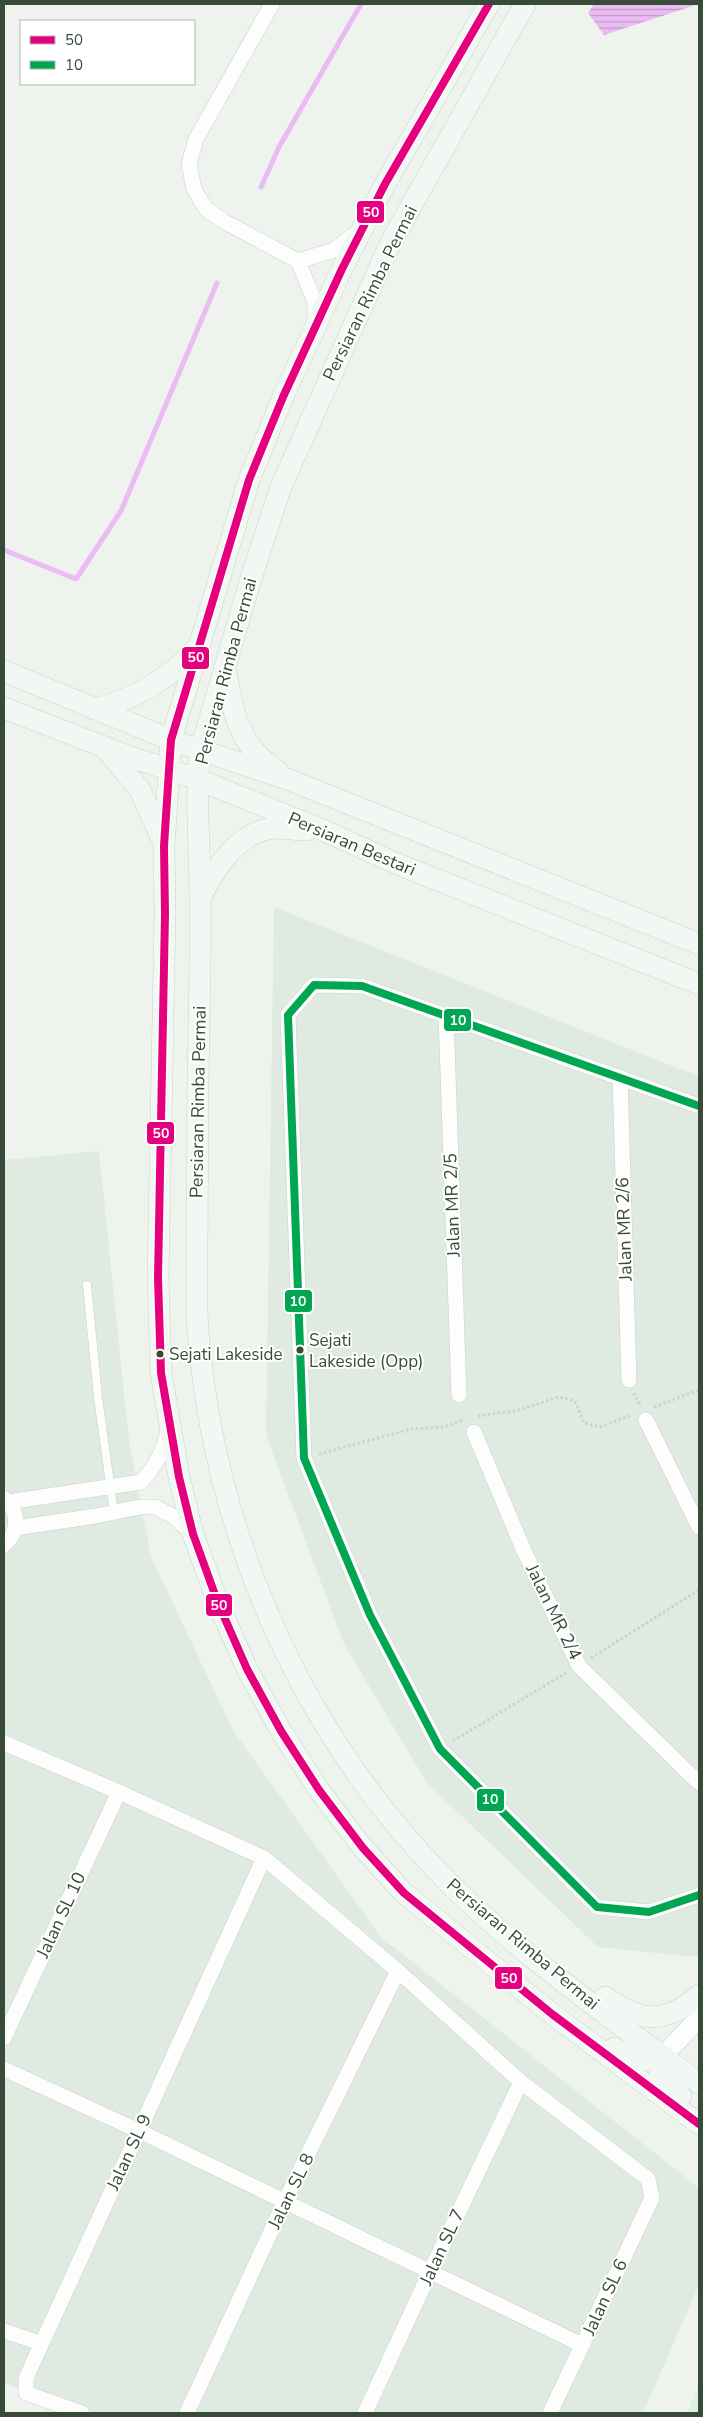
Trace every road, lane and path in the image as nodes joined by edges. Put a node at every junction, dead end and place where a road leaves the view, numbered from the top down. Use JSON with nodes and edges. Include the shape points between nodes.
{"nodes":[{"id":1,"x":272,"y":4,"type":"edge"},
{"id":2,"x":489,"y":4,"type":"edge"},
{"id":3,"x":525,"y":4,"type":"edge"},
{"id":4,"x":362,"y":228,"type":"junction"},
{"id":5,"x":298,"y":261,"type":"junction"},
{"id":6,"x":314,"y":328,"type":"junction"},
{"id":7,"x":198,"y":646,"type":"junction"},
{"id":8,"x":225,"y":668,"type":"junction"},
{"id":9,"x":4,"y":671,"type":"edge"},
{"id":10,"x":4,"y":708,"type":"edge"},
{"id":11,"x":94,"y":709,"type":"junction"},
{"id":12,"x":171,"y":740,"type":"junction"},
{"id":13,"x":104,"y":747,"type":"junction"},
{"id":14,"x":200,"y":752,"type":"junction"},
{"id":15,"x":168,"y":770,"type":"junction"},
{"id":16,"x":287,"y":779,"type":"junction"},
{"id":17,"x":197,"y":780,"type":"junction"},
{"id":18,"x":325,"y":831,"type":"junction"},
{"id":19,"x":164,"y":846,"type":"junction"},
{"id":20,"x":200,"y":898,"type":"junction"},
{"id":21,"x":699,"y":944,"type":"edge"},
{"id":22,"x":699,"y":984,"type":"edge"},
{"id":23,"x":446,"y":1015,"type":"junction"},
{"id":24,"x":620,"y":1077,"type":"junction"},
{"id":25,"x":699,"y":1106,"type":"edge"},
{"id":26,"x":87,"y":1285,"type":"dead end"},
{"id":27,"x":629,"y":1380,"type":"dead end"},
{"id":28,"x":699,"y":1390,"type":"edge"},
{"id":29,"x":459,"y":1395,"type":"dead end"},
{"id":30,"x":649,"y":1414,"type":"joint"},
{"id":31,"x":170,"y":1424,"type":"junction"},
{"id":32,"x":474,"y":1432,"type":"dead end"},
{"id":33,"x":110,"y":1486,"type":"junction"},
{"id":34,"x":6,"y":1500,"type":"edge"},
{"id":35,"x":114,"y":1513,"type":"junction"},
{"id":36,"x":699,"y":1527,"type":"edge"},
{"id":37,"x":15,"y":1528,"type":"junction"},
{"id":38,"x":193,"y":1534,"type":"junction"},
{"id":39,"x":4,"y":1544,"type":"edge"},
{"id":40,"x":4,"y":1743,"type":"edge"},
{"id":41,"x":699,"y":1783,"type":"edge"},
{"id":42,"x":119,"y":1792,"type":"junction"},
{"id":43,"x":264,"y":1858,"type":"junction"},
{"id":44,"x":449,"y":1883,"type":"junction"},
{"id":45,"x":699,"y":1895,"type":"edge"},
{"id":46,"x":462,"y":1940,"type":"junction"},
{"id":47,"x":398,"y":1971,"type":"junction"},
{"id":48,"x":699,"y":1995,"type":"edge"},
{"id":49,"x":699,"y":2018,"type":"edge"},
{"id":50,"x":4,"y":2038,"type":"edge"},
{"id":51,"x":663,"y":2056,"type":"junction"},
{"id":52,"x":4,"y":2069,"type":"edge"},
{"id":53,"x":522,"y":2082,"type":"junction"},
{"id":54,"x":699,"y":2083,"type":"edge"},
{"id":55,"x":699,"y":2109,"type":"edge"},
{"id":56,"x":699,"y":2124,"type":"edge"},
{"id":57,"x":139,"y":2131,"type":"junction"},
{"id":58,"x":285,"y":2201,"type":"junction"},
{"id":59,"x":430,"y":2272,"type":"junction"},
{"id":60,"x":4,"y":2331,"type":"edge"},
{"id":61,"x":40,"y":2343,"type":"junction"},
{"id":62,"x":582,"y":2345,"type":"junction"},
{"id":63,"x":82,"y":2413,"type":"edge"},
{"id":64,"x":187,"y":2413,"type":"edge"},
{"id":65,"x":365,"y":2413,"type":"edge"},
{"id":66,"x":550,"y":2413,"type":"edge"}],
"edges":[{"from":1,"to":5,"type":"street","via":[[199,133],[189,164],[194,189],[206,209]]},
{"from":2,"to":4,"type":"main road","name":"Persiaran Rimba Permai"},
{"from":3,"to":8,"type":"main road","name":"Persiaran Rimba Permai","via":[[392,240],[349,331],[280,489]]},
{"from":4,"to":5,"type":"street","via":[[334,250]]},
{"from":4,"to":6,"type":"main road","name":"Persiaran Rimba Permai"},
{"from":5,"to":6,"type":"street","via":[[315,302]]},
{"from":6,"to":7,"type":"main road","name":"Persiaran Rimba Permai","via":[[249,480]]},
{"from":7,"to":11,"type":"main road","via":[[183,664],[147,688],[129,698]]},
{"from":7,"to":12,"type":"main road","name":"Persiaran Rimba Permai"},
{"from":8,"to":14,"type":"main road","name":"Persiaran Rimba Permai"},
{"from":8,"to":16,"type":"main road","via":[[241,732],[255,752]]},
{"from":9,"to":11,"type":"main road","name":"Persiaran Bestari"},
{"from":10,"to":13,"type":"main road","name":"Persiaran Bestari"},
{"from":11,"to":12,"type":"main road","name":"Persiaran Bestari"},
{"from":12,"to":14,"type":"main road","name":"Persiaran Bestari"},
{"from":12,"to":15,"type":"main road","name":"Persiaran Rimba Permai"},
{"from":13,"to":15,"type":"main road","name":"Persiaran Bestari"},
{"from":13,"to":19,"type":"main road","via":[[140,790]]},
{"from":14,"to":16,"type":"main road","name":"Persiaran Bestari"},
{"from":14,"to":17,"type":"main road","name":"Persiaran Rimba Permai"},
{"from":15,"to":17,"type":"main road","name":"Persiaran Bestari"},
{"from":15,"to":19,"type":"main road","name":"Persiaran Rimba Permai"},
{"from":16,"to":21,"type":"main road","name":"Persiaran Bestari"},
{"from":17,"to":18,"type":"main road","name":"Persiaran Bestari"},
{"from":17,"to":20,"type":"main road","name":"Persiaran Rimba Permai"},
{"from":18,"to":20,"type":"main road","via":[[276,828],[259,832],[224,857]]},
{"from":18,"to":22,"type":"main road","name":"Persiaran Bestari","via":[[395,864]]},
{"from":19,"to":31,"type":"main road","name":"Persiaran Rimba Permai","via":[[158,1278],[161,1374]]},
{"from":20,"to":44,"type":"main road","name":"Persiaran Rimba Permai","via":[[198,1330],[209,1414],[226,1500],[252,1578],[284,1651],[321,1719],[394,1822]]},
{"from":23,"to":24,"type":"street"},
{"from":23,"to":29,"type":"street","name":"Jalan MR 2/5"},
{"from":23,"to":45,"type":"street","via":[[362,986],[314,985],[288,1015],[304,1458],[370,1615],[440,1748],[597,1907],[649,1912]]},
{"from":24,"to":25,"type":"street"},
{"from":24,"to":27,"type":"street","name":"Jalan MR 2/6"},
{"from":26,"to":33,"type":"lane"},
{"from":28,"to":30,"type":"path"},
{"from":30,"to":36,"type":"street"},
{"from":31,"to":33,"type":"street","via":[[162,1456],[153,1470],[141,1482]]},
{"from":31,"to":38,"type":"main road","name":"Persiaran Rimba Permai"},
{"from":32,"to":41,"type":"street","name":"Jalan MR 2/4","via":[[524,1551],[579,1666]]},
{"from":33,"to":34,"type":"street"},
{"from":33,"to":35,"type":"lane"},
{"from":34,"to":37,"type":"street","via":[[15,1514]]},
{"from":35,"to":37,"type":"street"},
{"from":35,"to":38,"type":"street","via":[[155,1507],[173,1516]]},
{"from":37,"to":39,"type":"street"},
{"from":38,"to":46,"type":"main road","name":"Persiaran Rimba Permai","via":[[247,1669],[319,1790],[363,1848],[404,1893]]},
{"from":40,"to":42,"type":"street"},
{"from":42,"to":43,"type":"street"},
{"from":42,"to":50,"type":"street","name":"Jalan SL 10"},
{"from":43,"to":47,"type":"street"},
{"from":43,"to":57,"type":"street","name":"Jalan SL 9"},
{"from":44,"to":48,"type":"main road","via":[[622,2009],[640,2017],[659,2016],[683,2010]]},
{"from":44,"to":51,"type":"main road","name":"Persiaran Rimba Permai","via":[[515,1942]]},
{"from":46,"to":51,"type":"main road","via":[[541,1991],[617,2051],[638,2061]]},
{"from":46,"to":56,"type":"main road","name":"Persiaran Rimba Permai","via":[[552,2014]]},
{"from":47,"to":53,"type":"street"},
{"from":47,"to":58,"type":"street","name":"Jalan SL 8"},
{"from":49,"to":51,"type":"street"},
{"from":51,"to":54,"type":"main road","name":"Persiaran Rimba Permai"},
{"from":51,"to":55,"type":"main road","via":[[660,2078]]},
{"from":52,"to":57,"type":"street"},
{"from":53,"to":59,"type":"street","name":"Jalan SL 7"},
{"from":53,"to":62,"type":"street","name":"Jalan SL 6","via":[[648,2178],[652,2198]]},
{"from":57,"to":58,"type":"street"},
{"from":57,"to":61,"type":"street","name":"Jalan SL 9"},
{"from":58,"to":59,"type":"street"},
{"from":58,"to":64,"type":"street","name":"Jalan SL 8"},
{"from":59,"to":62,"type":"street"},
{"from":59,"to":65,"type":"street","name":"Jalan SL 7"},
{"from":60,"to":61,"type":"street"},
{"from":61,"to":63,"type":"street","name":"Jalan SL 9","via":[[26,2378],[26,2393]]},
{"from":62,"to":66,"type":"street","name":"Jalan SL 6"}]}
